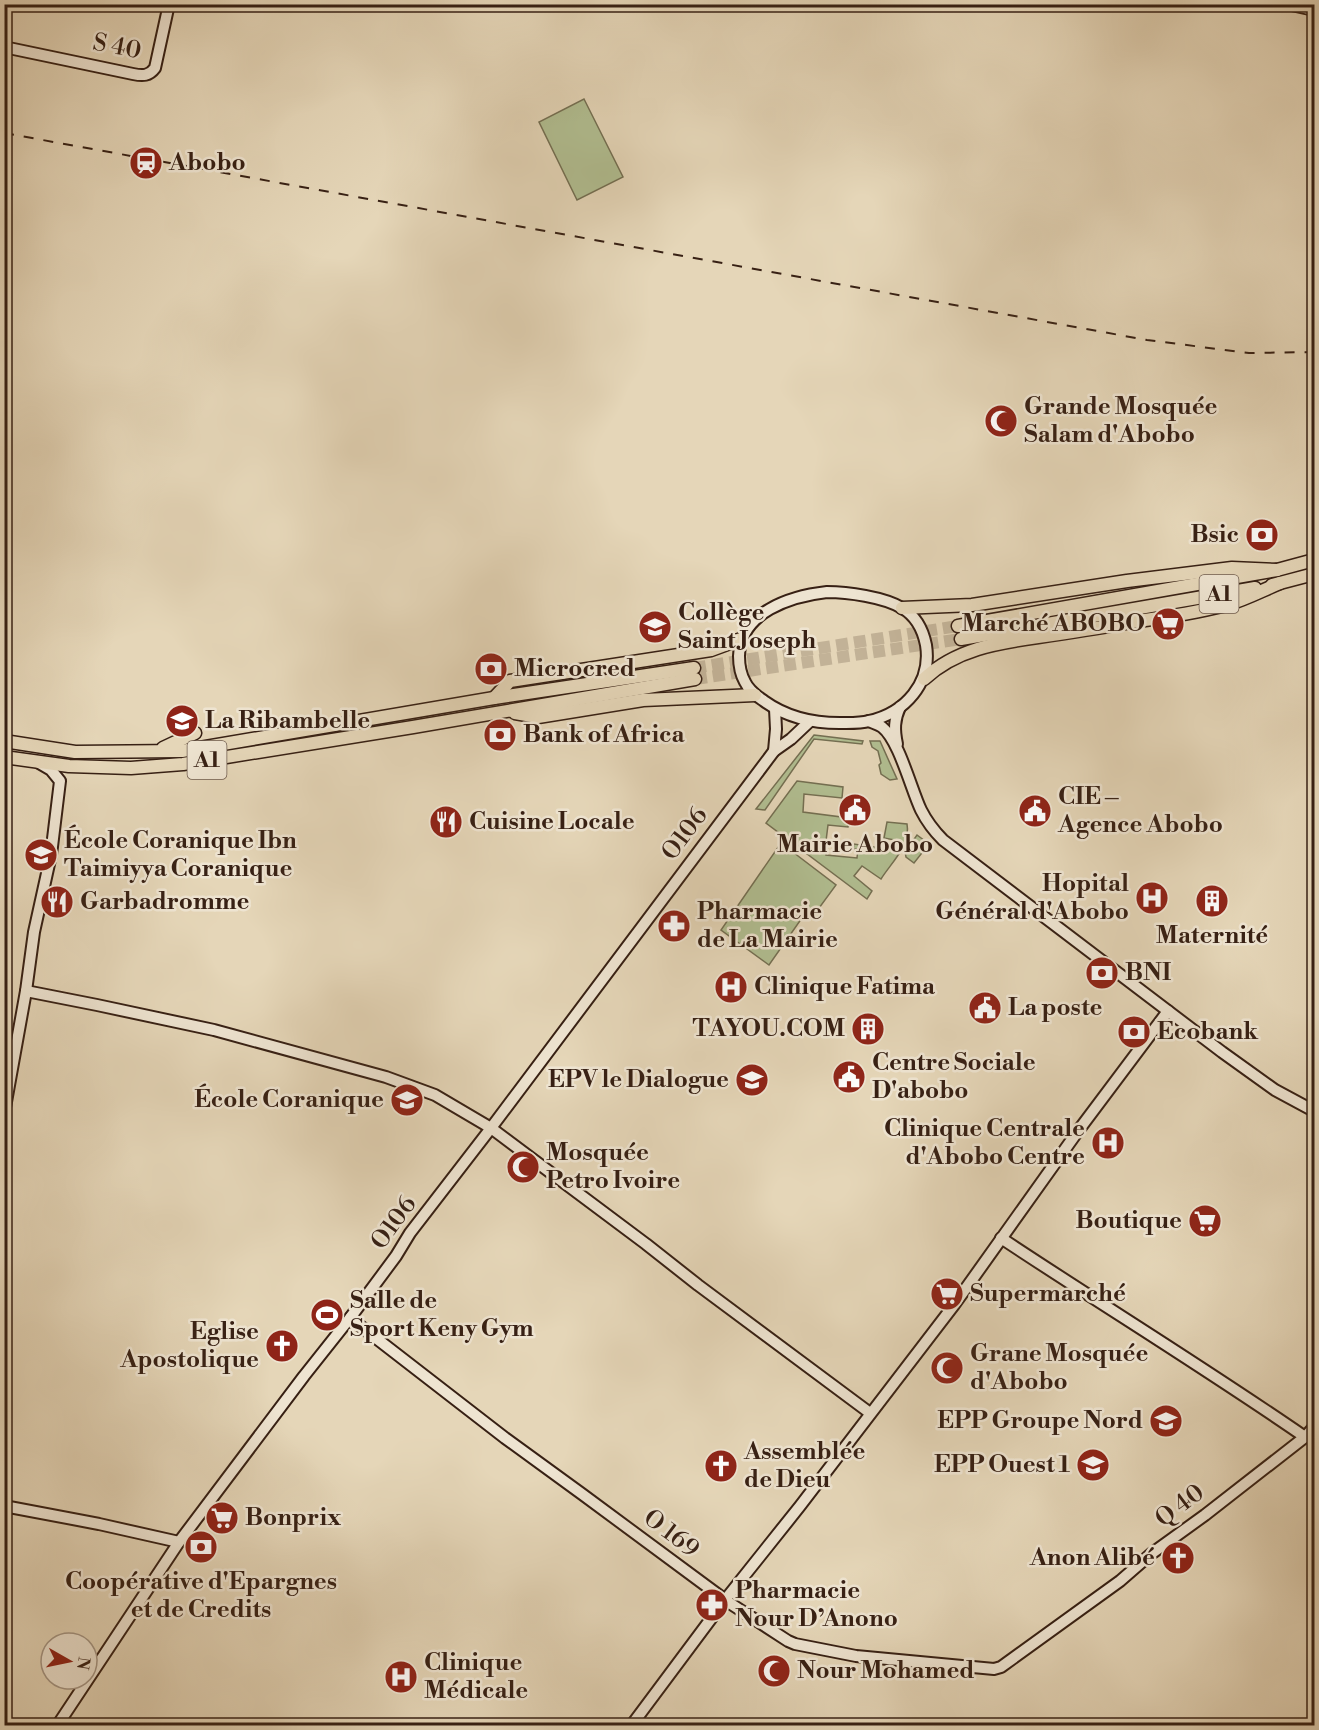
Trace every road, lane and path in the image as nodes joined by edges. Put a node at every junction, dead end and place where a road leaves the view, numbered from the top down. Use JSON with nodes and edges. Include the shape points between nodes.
{"nodes":[{"id":1,"x":169,"y":4,"type":"edge"},
{"id":2,"x":1287,"y":4,"type":"edge"},
{"id":3,"x":1314,"y":10,"type":"edge"},
{"id":4,"x":4,"y":47,"type":"edge"},
{"id":5,"x":1314,"y":560,"type":"edge"},
{"id":6,"x":1314,"y":574,"type":"edge"},
{"id":7,"x":1278,"y":577,"type":"junction"},
{"id":8,"x":902,"y":608,"type":"junction"},
{"id":9,"x":959,"y":633,"type":"tunnel mouth"},
{"id":10,"x":741,"y":639,"type":"junction"},
{"id":11,"x":924,"y":679,"type":"junction"},
{"id":12,"x":755,"y":695,"type":"junction"},
{"id":13,"x":494,"y":698,"type":"junction"},
{"id":14,"x":900,"y":706,"type":"junction"},
{"id":15,"x":775,"y":709,"type":"junction"},
{"id":16,"x":508,"y":711,"type":"junction"},
{"id":17,"x":869,"y":721,"type":"junction"},
{"id":18,"x":809,"y":722,"type":"junction"},
{"id":19,"x":195,"y":733,"type":"dead end"},
{"id":20,"x":4,"y":741,"type":"edge"},
{"id":21,"x":897,"y":750,"type":"junction"},
{"id":22,"x":153,"y":751,"type":"junction"},
{"id":23,"x":774,"y":751,"type":"junction"},
{"id":24,"x":4,"y":757,"type":"edge"},
{"id":25,"x":36,"y":762,"type":"junction"},
{"id":26,"x":26,"y":991,"type":"junction"},
{"id":27,"x":1168,"y":1011,"type":"junction"},
{"id":28,"x":1314,"y":1111,"type":"edge"},
{"id":29,"x":4,"y":1113,"type":"edge"},
{"id":30,"x":491,"y":1128,"type":"junction"},
{"id":31,"x":1001,"y":1238,"type":"junction"},
{"id":32,"x":350,"y":1318,"type":"junction"},
{"id":33,"x":870,"y":1413,"type":"junction"},
{"id":34,"x":1314,"y":1426,"type":"edge"},
{"id":35,"x":1305,"y":1437,"type":"junction"},
{"id":36,"x":4,"y":1506,"type":"edge"},
{"id":37,"x":179,"y":1542,"type":"junction"},
{"id":38,"x":725,"y":1600,"type":"junction"},
{"id":39,"x":1012,"y":1660,"type":"joint"},
{"id":40,"x":57,"y":1725,"type":"edge"},
{"id":41,"x":631,"y":1725,"type":"edge"}],
"edges":[{"from":1,"to":4,"type":"street","name":"S 40","via":[[155,68],[150,74],[133,74]]},
{"from":2,"to":3,"type":"street"},
{"from":5,"to":7,"type":"main road","number":"A1"},
{"from":6,"to":7,"type":"main road","number":"A1"},
{"from":7,"to":8,"type":"main road","via":[[1232,568],[972,605]]},
{"from":7,"to":9,"type":"main road","number":"A1"},
{"from":7,"to":11,"type":"main road","via":[[1230,604],[993,644],[945,663]]},
{"from":8,"to":10,"type":"street","via":[[854,594],[807,595],[765,612],[752,622]]},
{"from":8,"to":11,"type":"street","via":[[916,620],[925,639],[928,663]]},
{"from":10,"to":12,"type":"street","via":[[740,669],[744,682]]},
{"from":10,"to":13,"type":"main road","via":[[711,650],[510,681]]},
{"from":11,"to":14,"type":"street"},
{"from":12,"to":15,"type":"street"},
{"from":12,"to":16,"type":"main road","via":[[654,699],[538,717]]},
{"from":13,"to":16,"type":"main road","number":"A1","via":[[694,674]]},
{"from":13,"to":22,"type":"main road","number":"A1","via":[[182,751]]},
{"from":14,"to":17,"type":"street"},
{"from":14,"to":21,"type":"street","via":[[894,727]]},
{"from":15,"to":18,"type":"street"},
{"from":15,"to":23,"type":"street"},
{"from":16,"to":25,"type":"main road","number":"A1","via":[[183,764],[131,768]]},
{"from":17,"to":18,"type":"street"},
{"from":17,"to":21,"type":"street","via":[[883,728]]},
{"from":18,"to":23,"type":"street","name":"O106"},
{"from":19,"to":22,"type":"main road"},
{"from":20,"to":22,"type":"main road","number":"A1","via":[[75,752]]},
{"from":21,"to":27,"type":"street","via":[[922,813],[943,840]]},
{"from":23,"to":30,"type":"street","name":"O106"},
{"from":24,"to":25,"type":"main road","number":"A1"},
{"from":25,"to":26,"type":"street","via":[[51,770],[60,781]]},
{"from":26,"to":29,"type":"street"},
{"from":26,"to":30,"type":"street","via":[[214,1030],[379,1075],[435,1095]]},
{"from":27,"to":28,"type":"street","via":[[1275,1090]]},
{"from":27,"to":31,"type":"street"},
{"from":30,"to":32,"type":"street","name":"O106"},
{"from":30,"to":33,"type":"street"},
{"from":31,"to":33,"type":"street"},
{"from":31,"to":35,"type":"street"},
{"from":32,"to":37,"type":"street","name":"O106"},
{"from":32,"to":38,"type":"street","name":"O 169","via":[[504,1438]]},
{"from":33,"to":38,"type":"street"},
{"from":34,"to":35,"type":"street","name":"Q 40"},
{"from":35,"to":39,"type":"street","name":"Q 40"},
{"from":36,"to":37,"type":"street"},
{"from":37,"to":40,"type":"street","name":"O106"},
{"from":38,"to":39,"type":"street","name":"O 169","via":[[795,1644],[856,1656],[994,1669]]},
{"from":38,"to":41,"type":"street"}]}
